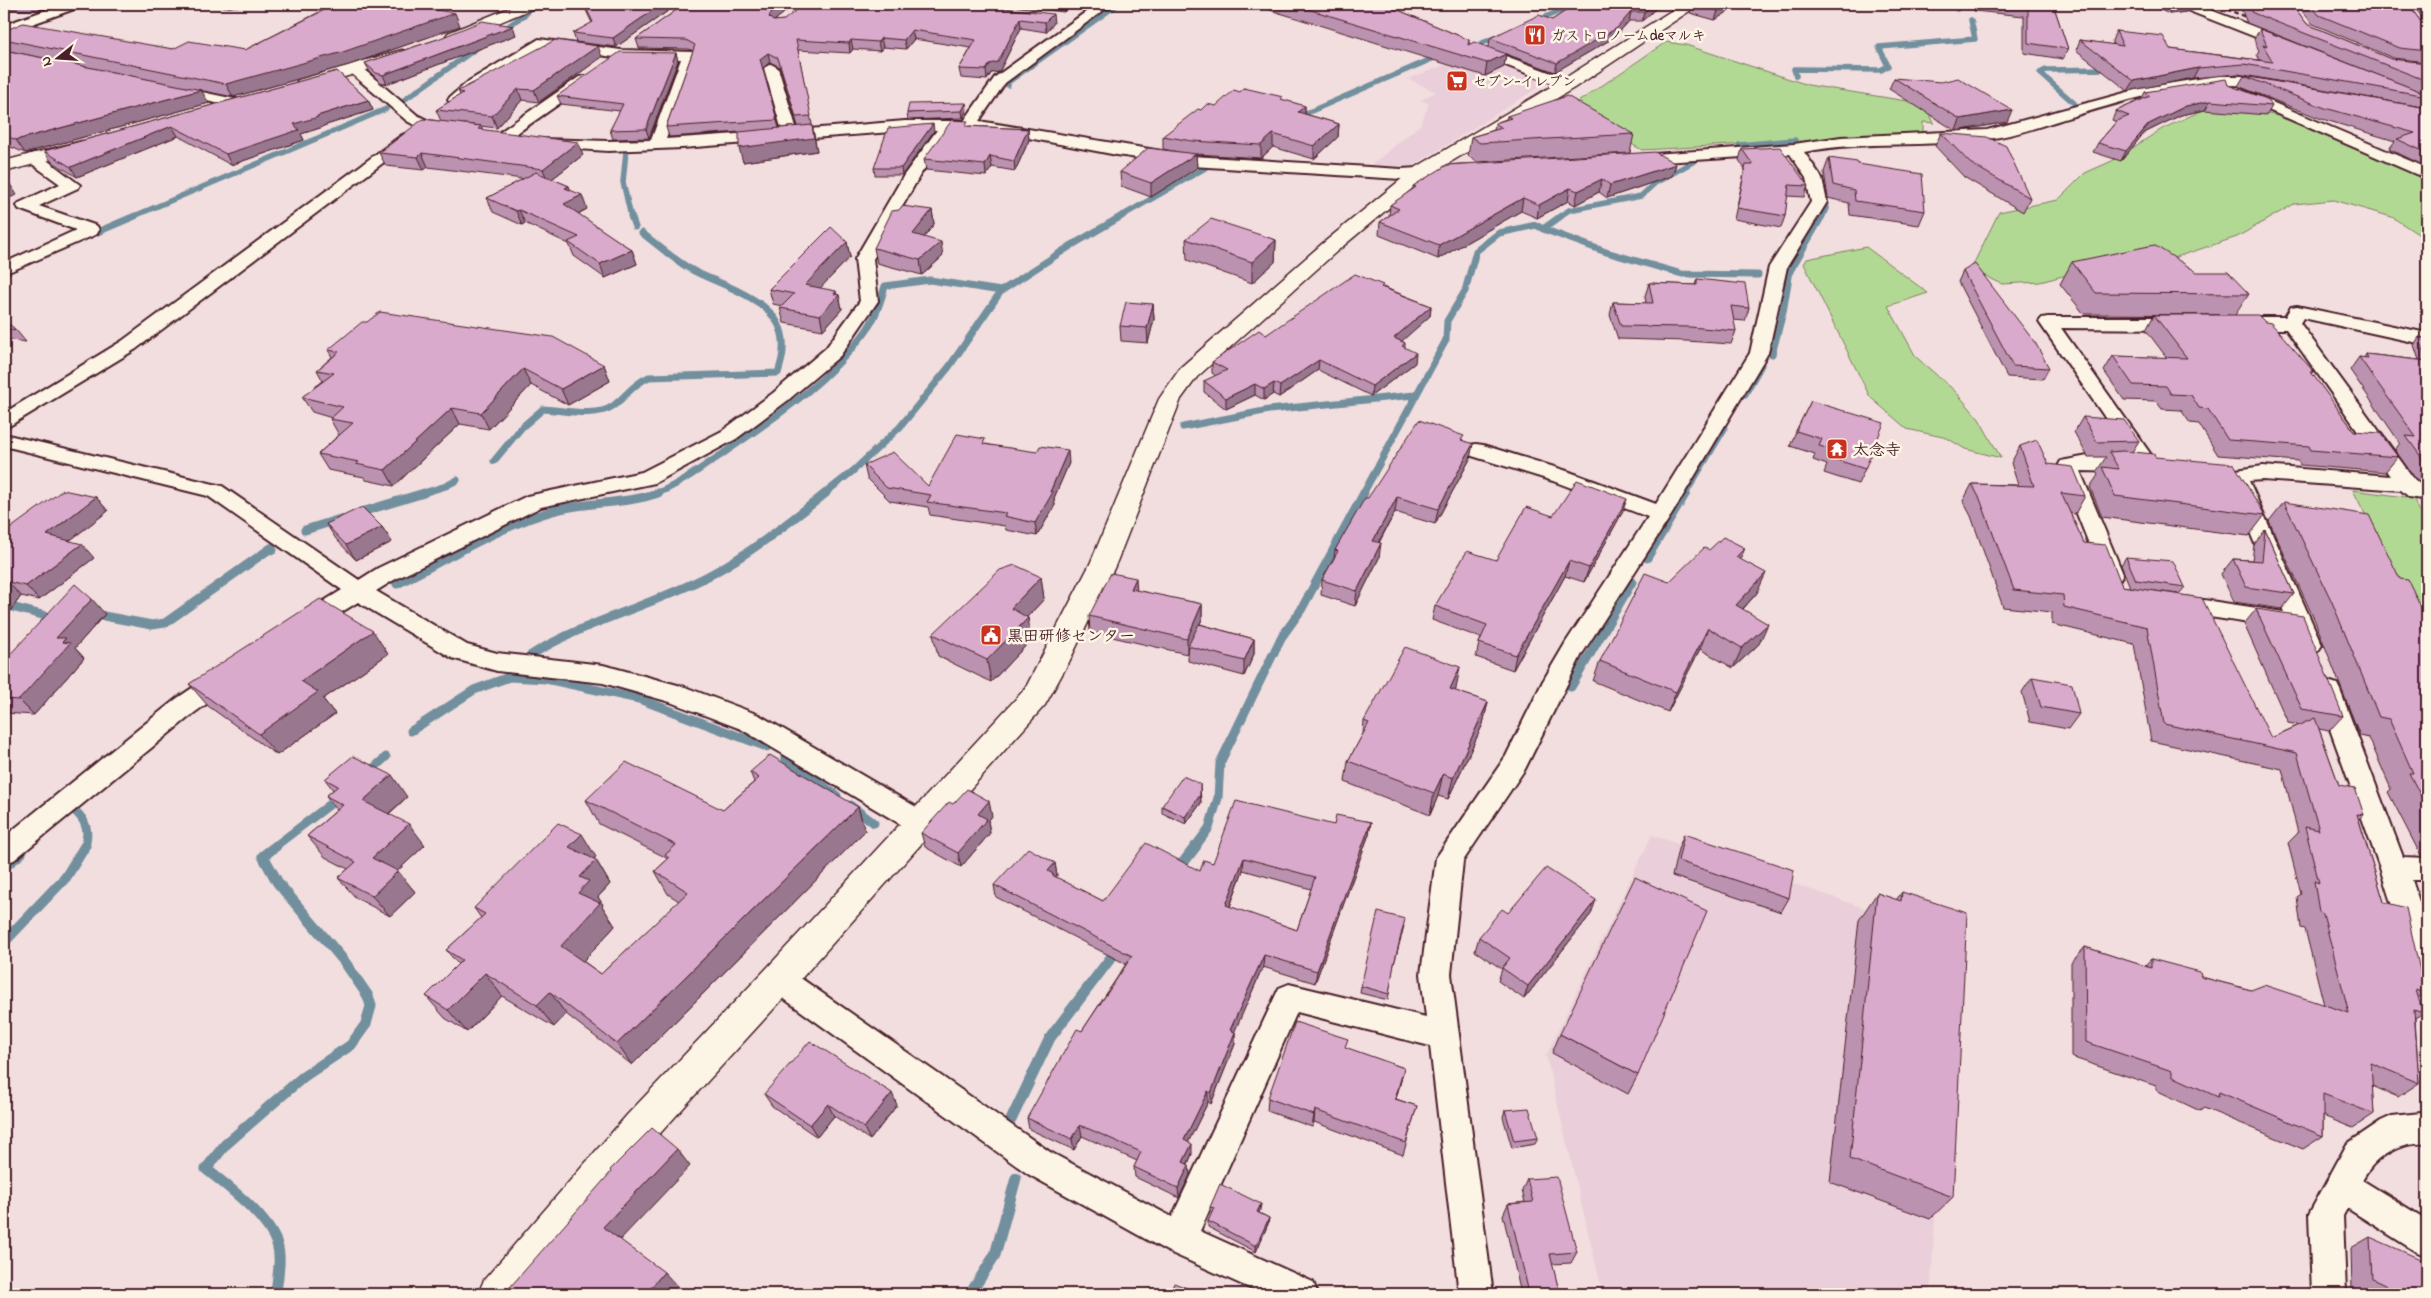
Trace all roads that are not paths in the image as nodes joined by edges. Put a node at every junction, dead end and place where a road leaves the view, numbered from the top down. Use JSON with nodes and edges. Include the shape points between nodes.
{"nodes":[{"id":1,"x":75,"y":4,"type":"edge"},
{"id":2,"x":531,"y":4,"type":"edge"},
{"id":3,"x":1105,"y":4,"type":"edge"},
{"id":4,"x":1692,"y":4,"type":"edge"},
{"id":5,"x":2184,"y":4,"type":"edge"},
{"id":6,"x":1064,"y":18,"type":"dead end"},
{"id":7,"x":1082,"y":20,"type":"junction"},
{"id":8,"x":4,"y":30,"type":"edge"},
{"id":9,"x":635,"y":41,"type":"edge"},
{"id":10,"x":435,"y":44,"type":"edge"},
{"id":11,"x":1466,"y":45,"type":"edge"},
{"id":12,"x":415,"y":50,"type":"edge"},
{"id":13,"x":2301,"y":50,"type":"edge"},
{"id":14,"x":621,"y":54,"type":"junction"},
{"id":15,"x":771,"y":68,"type":"dead end"},
{"id":16,"x":356,"y":70,"type":"junction"},
{"id":17,"x":2208,"y":81,"type":"junction"},
{"id":18,"x":1568,"y":84,"type":"junction"},
{"id":19,"x":158,"y":87,"type":"edge"},
{"id":20,"x":290,"y":88,"type":"edge"},
{"id":21,"x":2286,"y":88,"type":"edge"},
{"id":22,"x":253,"y":98,"type":"edge"},
{"id":23,"x":234,"y":103,"type":"junction"},
{"id":24,"x":197,"y":113,"type":"edge"},
{"id":25,"x":969,"y":124,"type":"junction"},
{"id":26,"x":425,"y":125,"type":"junction"},
{"id":27,"x":948,"y":125,"type":"junction"},
{"id":28,"x":463,"y":130,"type":"edge"},
{"id":29,"x":488,"y":133,"type":"edge"},
{"id":30,"x":506,"y":135,"type":"junction"},
{"id":31,"x":791,"y":135,"type":"junction"},
{"id":32,"x":95,"y":142,"type":"edge"},
{"id":33,"x":657,"y":144,"type":"junction"},
{"id":34,"x":1794,"y":149,"type":"junction"},
{"id":35,"x":34,"y":158,"type":"junction"},
{"id":36,"x":1616,"y":160,"type":"edge"},
{"id":37,"x":4,"y":166,"type":"edge"},
{"id":38,"x":1488,"y":168,"type":"edge"},
{"id":39,"x":1420,"y":172,"type":"junction"},
{"id":40,"x":2427,"y":174,"type":"edge"},
{"id":41,"x":4,"y":269,"type":"edge"},
{"id":42,"x":2203,"y":323,"type":"edge"},
{"id":43,"x":2223,"y":323,"type":"edge"},
{"id":44,"x":2291,"y":323,"type":"junction"},
{"id":45,"x":2427,"y":339,"type":"edge"},
{"id":46,"x":4,"y":422,"type":"edge"},
{"id":47,"x":4,"y":440,"type":"edge"},
{"id":48,"x":1476,"y":450,"type":"dead end"},
{"id":49,"x":2417,"y":489,"type":"edge"},
{"id":50,"x":1661,"y":514,"type":"junction"},
{"id":51,"x":360,"y":592,"type":"junction"},
{"id":52,"x":2120,"y":596,"type":"edge"},
{"id":53,"x":2158,"y":602,"type":"edge"},
{"id":54,"x":2301,"y":622,"type":"junction"},
{"id":55,"x":289,"y":634,"type":"edge"},
{"id":56,"x":241,"y":667,"type":"edge"},
{"id":57,"x":921,"y":823,"type":"junction"},
{"id":58,"x":4,"y":852,"type":"edge"},
{"id":59,"x":2394,"y":868,"type":"junction"},
{"id":60,"x":2427,"y":870,"type":"edge"},
{"id":61,"x":2427,"y":969,"type":"edge"},
{"id":62,"x":779,"y":979,"type":"junction"},
{"id":63,"x":1444,"y":1036,"type":"junction"},
{"id":64,"x":2427,"y":1129,"type":"edge"},
{"id":65,"x":2341,"y":1186,"type":"junction"},
{"id":66,"x":1179,"y":1239,"type":"junction"},
{"id":67,"x":2427,"y":1239,"type":"edge"},
{"id":68,"x":498,"y":1294,"type":"edge"},
{"id":69,"x":1301,"y":1294,"type":"edge"},
{"id":70,"x":1476,"y":1294,"type":"edge"},
{"id":71,"x":2329,"y":1294,"type":"edge"}],
"edges":[{"from":1,"to":8,"type":"street"},
{"from":2,"to":10,"type":"street"},
{"from":3,"to":7,"type":"street"},
{"from":4,"to":18,"type":"street"},
{"from":5,"to":13,"type":"street"},
{"from":6,"to":7,"type":"street"},
{"from":7,"to":25,"type":"street","via":[[1000,80]]},
{"from":9,"to":14,"type":"street"},
{"from":11,"to":18,"type":"street"},
{"from":12,"to":16,"type":"street"},
{"from":14,"to":26,"type":"street","via":[[539,43],[474,84]]},
{"from":14,"to":30,"type":"street"},
{"from":14,"to":33,"type":"street","via":[[689,55]]},
{"from":15,"to":31,"type":"street"},
{"from":16,"to":20,"type":"street"},
{"from":16,"to":26,"type":"street","via":[[397,107]]},
{"from":17,"to":21,"type":"street","via":[[2238,80]]},
{"from":17,"to":34,"type":"street","via":[[2139,94],[1988,135],[1942,140],[1819,143]]},
{"from":17,"to":40,"type":"street","via":[[2270,104]]},
{"from":18,"to":39,"type":"street"},
{"from":19,"to":23,"type":"street"},
{"from":22,"to":23,"type":"street"},
{"from":23,"to":24,"type":"street"},
{"from":25,"to":27,"type":"street"},
{"from":25,"to":39,"type":"street","via":[[1192,161],[1401,174]]},
{"from":26,"to":28,"type":"street"},
{"from":26,"to":46,"type":"street","via":[[129,345]]},
{"from":27,"to":31,"type":"street"},
{"from":27,"to":51,"type":"street","via":[[912,175],[864,259],[869,301],[833,352],[780,397],[729,435],[648,478],[535,501],[386,574]]},
{"from":29,"to":30,"type":"street"},
{"from":30,"to":33,"type":"street","via":[[608,146]]},
{"from":31,"to":33,"type":"street"},
{"from":32,"to":35,"type":"street"},
{"from":34,"to":36,"type":"street"},
{"from":34,"to":50,"type":"street","via":[[1814,178],[1819,202],[1778,267],[1760,353]]},
{"from":35,"to":37,"type":"street"},
{"from":35,"to":41,"type":"street","via":[[72,185],[25,206],[91,230]]},
{"from":38,"to":39,"type":"street"},
{"from":39,"to":57,"type":"street","via":[[1189,372],[1170,399],[1103,564],[1036,697]]},
{"from":42,"to":52,"type":"street","via":[[2048,322],[2159,467],[2088,463],[2068,466]]},
{"from":43,"to":44,"type":"street"},
{"from":44,"to":45,"type":"street","via":[[2297,311]]},
{"from":44,"to":49,"type":"street"},
{"from":47,"to":51,"type":"street","via":[[214,491]]},
{"from":48,"to":50,"type":"street","via":[[1560,476]]},
{"from":49,"to":54,"type":"street","via":[[2262,473],[2227,475]]},
{"from":50,"to":63,"type":"street","via":[[1555,680],[1516,762],[1450,858],[1436,974]]},
{"from":51,"to":55,"type":"street","via":[[321,612]]},
{"from":51,"to":57,"type":"street","via":[[460,652],[497,662],[603,674],[676,694],[750,722]]},
{"from":53,"to":54,"type":"street"},
{"from":54,"to":59,"type":"street"},
{"from":56,"to":58,"type":"street","via":[[185,706]]},
{"from":57,"to":62,"type":"street"},
{"from":59,"to":60,"type":"street"},
{"from":59,"to":61,"type":"street"},
{"from":62,"to":66,"type":"street","via":[[1039,1163]]},
{"from":62,"to":68,"type":"street","via":[[640,1128]]},
{"from":63,"to":66,"type":"street","via":[[1289,997]]},
{"from":63,"to":70,"type":"street"},
{"from":64,"to":65,"type":"street","via":[[2392,1132],[2358,1154]]},
{"from":65,"to":67,"type":"street"},
{"from":65,"to":71,"type":"street","via":[[2326,1214]]},
{"from":66,"to":69,"type":"street"}]}
